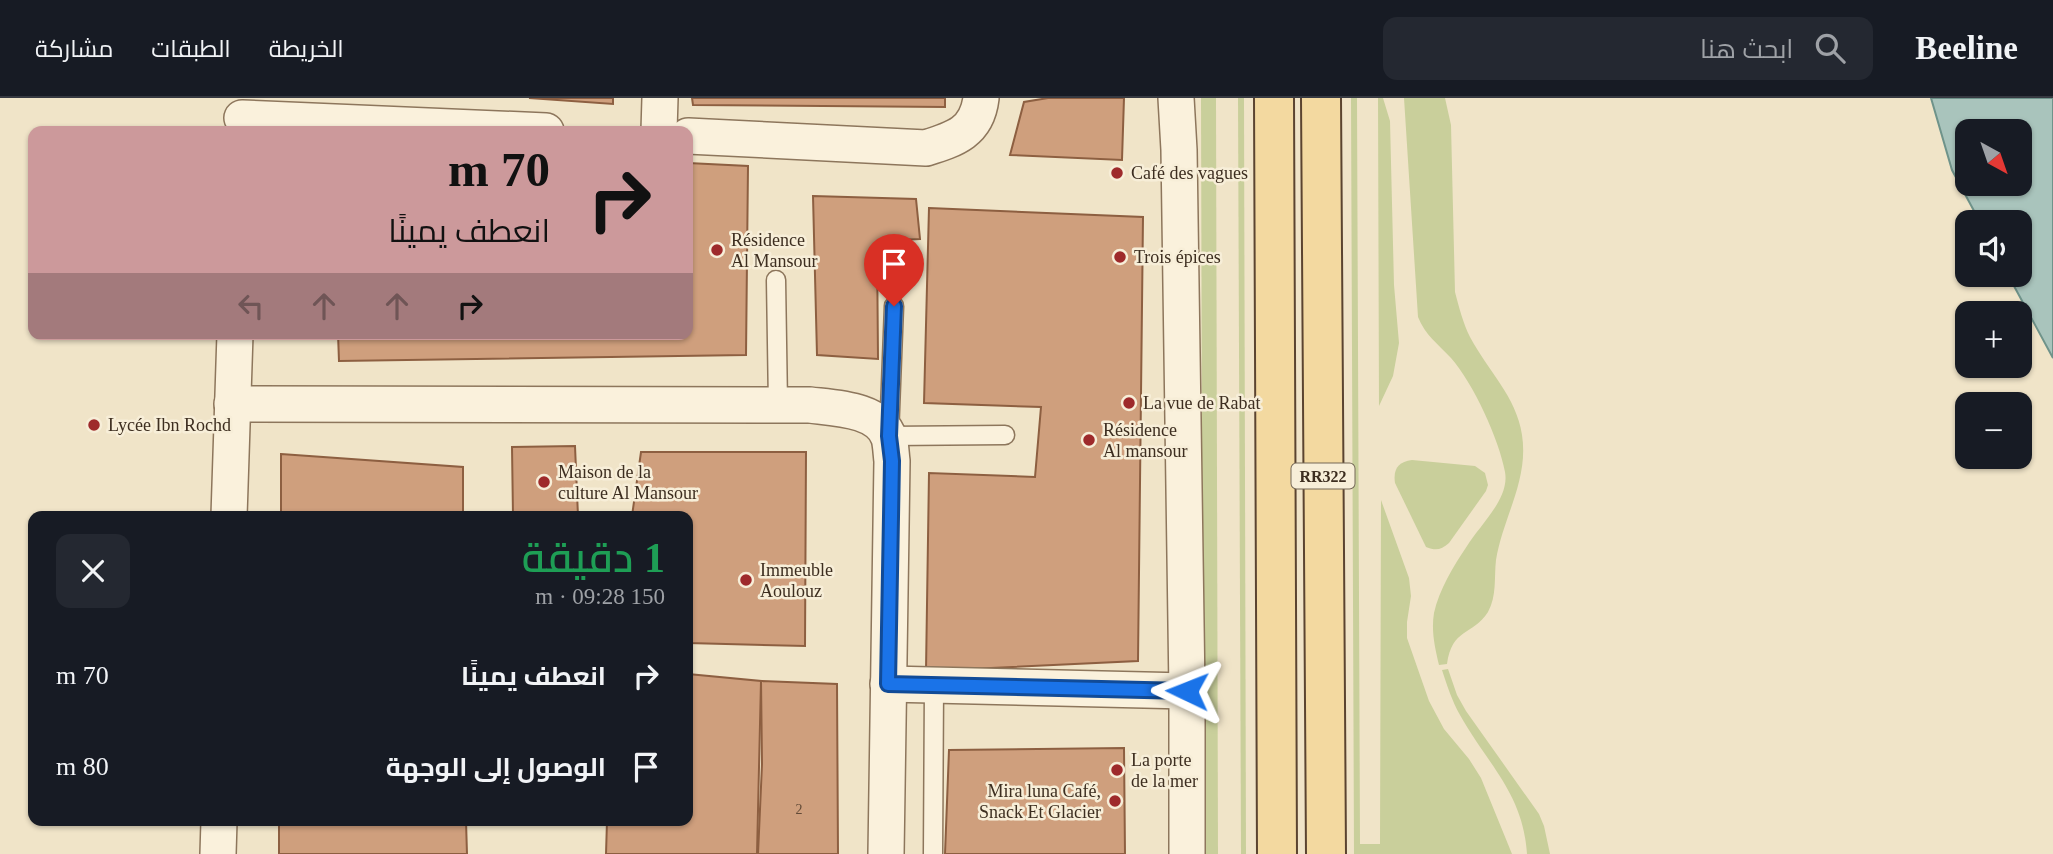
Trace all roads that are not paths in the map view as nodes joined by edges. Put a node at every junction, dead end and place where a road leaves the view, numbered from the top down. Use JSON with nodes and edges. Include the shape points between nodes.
{"nodes":[{"id":1,"x":660,"y":98,"type":"edge"},
{"id":2,"x":981,"y":98,"type":"edge"},
{"id":3,"x":1176,"y":98,"type":"edge"},
{"id":4,"x":1274,"y":98,"type":"edge"},
{"id":5,"x":1321,"y":98,"type":"edge"},
{"id":6,"x":242,"y":116,"type":"edge"},
{"id":7,"x":445,"y":126,"type":"edge"},
{"id":8,"x":659,"y":126,"type":"edge"},
{"id":9,"x":693,"y":136,"type":"edge"},
{"id":10,"x":776,"y":280,"type":"dead end"},
{"id":11,"x":894,"y":306,"type":"dead end"},
{"id":12,"x":235,"y":340,"type":"edge"},
{"id":13,"x":232,"y":404,"type":"junction"},
{"id":14,"x":778,"y":405,"type":"junction"},
{"id":15,"x":1005,"y":435,"type":"dead end"},
{"id":16,"x":889,"y":436,"type":"junction"},
{"id":17,"x":229,"y":511,"type":"edge"},
{"id":18,"x":888,"y":684,"type":"junction"},
{"id":19,"x":934,"y":685,"type":"junction"},
{"id":20,"x":1187,"y":691,"type":"junction"},
{"id":21,"x":219,"y":826,"type":"edge"},
{"id":22,"x":218,"y":854,"type":"edge"},
{"id":23,"x":886,"y":854,"type":"edge"},
{"id":24,"x":933,"y":854,"type":"edge"},
{"id":25,"x":1186,"y":854,"type":"edge"},
{"id":26,"x":1277,"y":854,"type":"edge"},
{"id":27,"x":1326,"y":854,"type":"edge"}],
"edges":[{"from":1,"to":8,"type":"street"},
{"from":2,"to":9,"type":"street","via":[[973,124],[954,140],[926,148]]},
{"from":3,"to":20,"type":"street"},
{"from":4,"to":26,"type":"main road","number":"RR322"},
{"from":5,"to":27,"type":"main road","number":"RR322"},
{"from":6,"to":7,"type":"street"},
{"from":10,"to":14,"type":"lane"},
{"from":11,"to":16,"type":"lane"},
{"from":12,"to":13,"type":"street"},
{"from":13,"to":14,"type":"street"},
{"from":13,"to":17,"type":"street"},
{"from":14,"to":16,"type":"street","via":[[852,411],[872,417]]},
{"from":15,"to":16,"type":"lane"},
{"from":16,"to":18,"type":"street"},
{"from":18,"to":19,"type":"street"},
{"from":18,"to":23,"type":"street"},
{"from":19,"to":20,"type":"street"},
{"from":19,"to":24,"type":"lane"},
{"from":20,"to":25,"type":"street"},
{"from":21,"to":22,"type":"street"}]}
